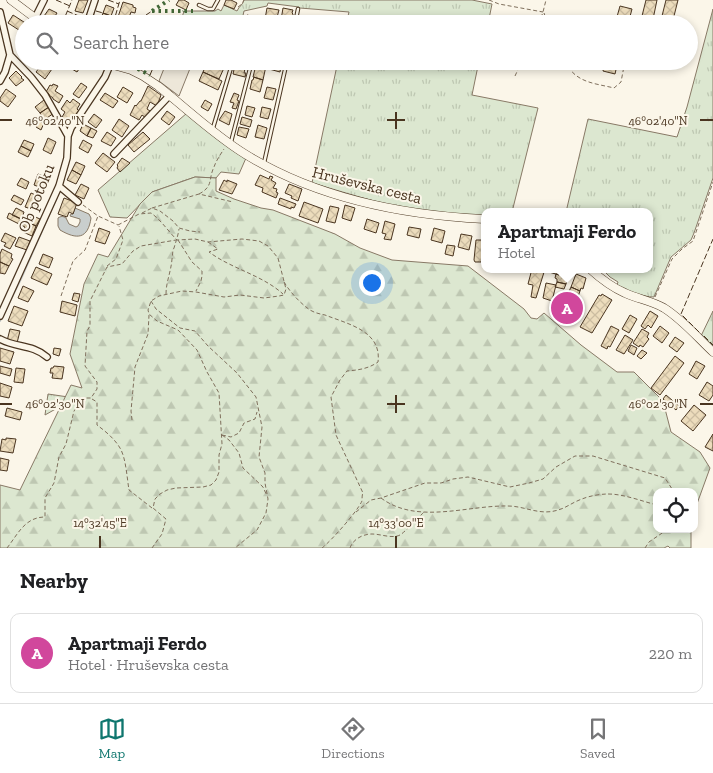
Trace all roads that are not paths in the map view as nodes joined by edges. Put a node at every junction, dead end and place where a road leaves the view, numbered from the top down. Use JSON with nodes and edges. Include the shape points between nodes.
{"nodes":[{"id":1,"x":10,"y":0,"type":"edge"},
{"id":2,"x":44,"y":0,"type":"edge"},
{"id":3,"x":95,"y":0,"type":"edge"},
{"id":4,"x":218,"y":0,"type":"edge"},
{"id":5,"x":199,"y":5,"type":"dead end"},
{"id":6,"x":298,"y":9,"type":"dead end"},
{"id":7,"x":0,"y":12,"type":"edge"},
{"id":8,"x":31,"y":15,"type":"edge"},
{"id":9,"x":36,"y":15,"type":"edge"},
{"id":10,"x":90,"y":15,"type":"edge"},
{"id":11,"x":297,"y":15,"type":"edge"},
{"id":12,"x":10,"y":55,"type":"junction"},
{"id":13,"x":15,"y":60,"type":"edge"},
{"id":14,"x":24,"y":70,"type":"edge"},
{"id":15,"x":108,"y":70,"type":"edge"},
{"id":16,"x":130,"y":70,"type":"edge"},
{"id":17,"x":230,"y":70,"type":"edge"},
{"id":18,"x":249,"y":70,"type":"edge"},
{"id":19,"x":284,"y":70,"type":"edge"},
{"id":20,"x":0,"y":82,"type":"edge"},
{"id":21,"x":170,"y":95,"type":"junction"},
{"id":22,"x":212,"y":130,"type":"junction"},
{"id":23,"x":68,"y":136,"type":"junction"},
{"id":24,"x":229,"y":143,"type":"junction"},
{"id":25,"x":114,"y":154,"type":"dead end"},
{"id":26,"x":264,"y":165,"type":"junction"},
{"id":27,"x":59,"y":186,"type":"junction"},
{"id":28,"x":78,"y":202,"type":"road end"},
{"id":29,"x":481,"y":219,"type":"edge"},
{"id":30,"x":594,"y":273,"type":"edge"},
{"id":31,"x":0,"y":316,"type":"edge"},
{"id":32,"x":0,"y":339,"type":"edge"},
{"id":33,"x":713,"y":352,"type":"edge"},
{"id":34,"x":47,"y":357,"type":"dead end"}],
"edges":[{"from":1,"to":8,"type":"street"},
{"from":2,"to":9,"type":"street"},
{"from":3,"to":10,"type":"street"},
{"from":4,"to":5,"type":"lane","via":[[213,8]]},
{"from":6,"to":11,"type":"lane"},
{"from":7,"to":12,"type":"street"},
{"from":12,"to":13,"type":"street"},
{"from":12,"to":20,"type":"street"},
{"from":14,"to":23,"type":"street","via":[[45,95]]},
{"from":15,"to":23,"type":"street","name":"Ob potoku"},
{"from":16,"to":21,"type":"street","name":"Hruševska cesta"},
{"from":17,"to":22,"type":"lane"},
{"from":18,"to":24,"type":"lane"},
{"from":19,"to":26,"type":"lane"},
{"from":21,"to":22,"type":"street","name":"Hruševska cesta"},
{"from":21,"to":25,"type":"street"},
{"from":22,"to":24,"type":"street","name":"Hruševska cesta"},
{"from":23,"to":27,"type":"street","name":"Ob potoku","via":[[67,158]]},
{"from":24,"to":26,"type":"street","name":"Hruševska cesta"},
{"from":26,"to":29,"type":"street","name":"Hruševska cesta","via":[[311,186],[384,207]]},
{"from":27,"to":28,"type":"street"},
{"from":27,"to":31,"type":"street","name":"Ob potoku"},
{"from":30,"to":33,"type":"street","via":[[612,287],[665,309]]},
{"from":32,"to":34,"type":"street","via":[[40,351]]}]}
